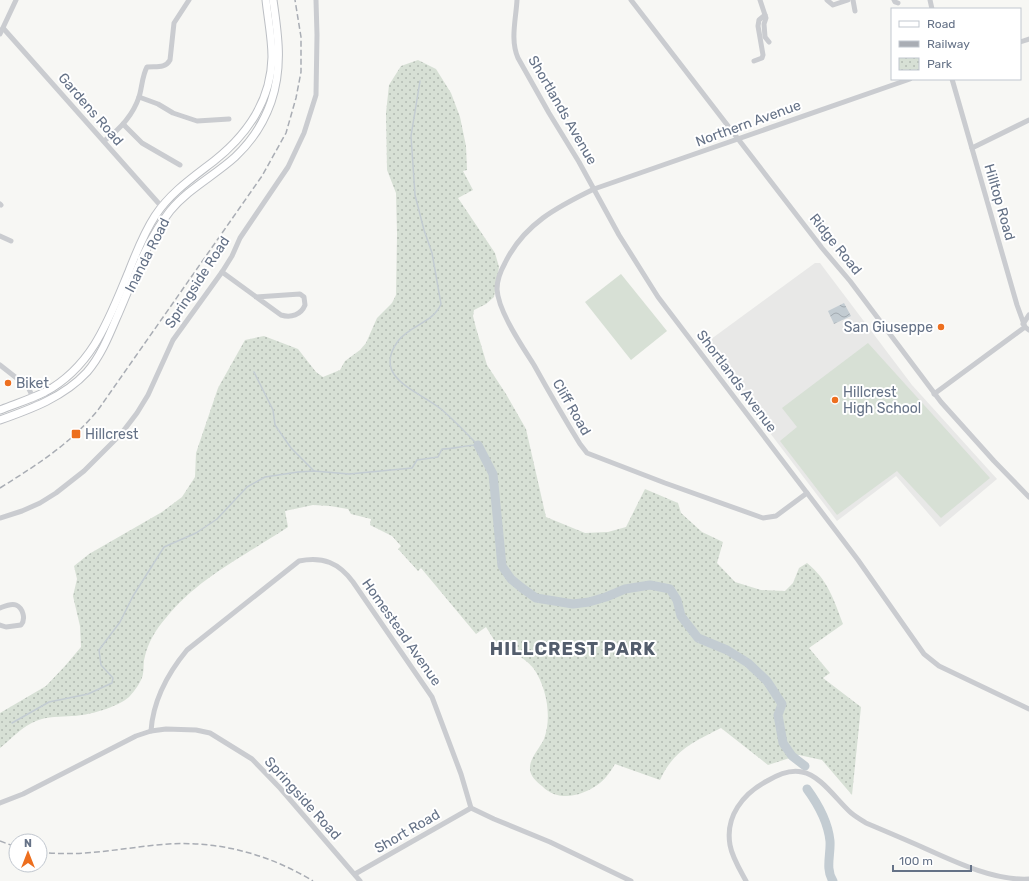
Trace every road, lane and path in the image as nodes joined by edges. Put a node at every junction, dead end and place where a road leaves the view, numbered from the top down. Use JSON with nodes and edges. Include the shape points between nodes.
{"nodes":[{"id":1,"x":16,"y":0,"type":"edge"},
{"id":2,"x":189,"y":0,"type":"edge"},
{"id":3,"x":266,"y":0,"type":"edge"},
{"id":4,"x":273,"y":0,"type":"edge"},
{"id":5,"x":316,"y":0,"type":"edge"},
{"id":6,"x":517,"y":0,"type":"edge"},
{"id":7,"x":631,"y":0,"type":"edge"},
{"id":8,"x":760,"y":0,"type":"edge"},
{"id":9,"x":827,"y":0,"type":"edge"},
{"id":10,"x":848,"y":0,"type":"edge"},
{"id":11,"x":853,"y":0,"type":"edge"},
{"id":12,"x":855,"y":11,"type":"dead end"},
{"id":13,"x":765,"y":14,"type":"junction"},
{"id":14,"x":3,"y":28,"type":"junction"},
{"id":15,"x":0,"y":34,"type":"edge"},
{"id":16,"x":769,"y":42,"type":"dead end"},
{"id":17,"x":754,"y":61,"type":"dead end"},
{"id":18,"x":907,"y":80,"type":"edge"},
{"id":19,"x":952,"y":80,"type":"edge"},
{"id":20,"x":139,"y":97,"type":"junction"},
{"id":21,"x":230,"y":119,"type":"dead end"},
{"id":22,"x":1029,"y":120,"type":"edge"},
{"id":23,"x":123,"y":124,"type":"junction"},
{"id":24,"x":738,"y":139,"type":"junction"},
{"id":25,"x":104,"y":141,"type":"junction"},
{"id":26,"x":972,"y":148,"type":"junction"},
{"id":27,"x":180,"y":165,"type":"dead end"},
{"id":28,"x":594,"y":189,"type":"junction"},
{"id":29,"x":161,"y":206,"type":"junction"},
{"id":30,"x":0,"y":236,"type":"edge"},
{"id":31,"x":11,"y":241,"type":"dead end"},
{"id":32,"x":222,"y":272,"type":"junction"},
{"id":33,"x":256,"y":297,"type":"junction"},
{"id":34,"x":1029,"y":315,"type":"edge"},
{"id":35,"x":1026,"y":327,"type":"edge"},
{"id":36,"x":0,"y":365,"type":"edge"},
{"id":37,"x":934,"y":394,"type":"junction"},
{"id":38,"x":33,"y":397,"type":"junction"},
{"id":39,"x":37,"y":406,"type":"junction"},
{"id":40,"x":0,"y":410,"type":"edge"},
{"id":41,"x":0,"y":420,"type":"edge"},
{"id":42,"x":807,"y":493,"type":"junction"},
{"id":43,"x":1029,"y":498,"type":"edge"},
{"id":44,"x":0,"y":518,"type":"edge"},
{"id":45,"x":0,"y":608,"type":"edge"},
{"id":46,"x":0,"y":625,"type":"edge"},
{"id":47,"x":1029,"y":709,"type":"edge"},
{"id":48,"x":151,"y":731,"type":"junction"},
{"id":49,"x":0,"y":803,"type":"edge"},
{"id":50,"x":471,"y":808,"type":"junction"},
{"id":51,"x":355,"y":874,"type":"junction"},
{"id":52,"x":1029,"y":879,"type":"edge"},
{"id":53,"x":360,"y":881,"type":"edge"},
{"id":54,"x":631,"y":881,"type":"edge"},
{"id":55,"x":746,"y":881,"type":"edge"}],
"edges":[{"from":1,"to":14,"type":"street"},
{"from":2,"to":20,"type":"street","via":[[174,23],[168,64],[165,67],[148,67]]},
{"from":3,"to":29,"type":"main road","name":"Inanda Road","via":[[272,44],[271,65],[266,92],[259,109],[234,145],[187,181]]},
{"from":4,"to":39,"type":"main road","name":"Inanda Road","via":[[279,46],[277,80],[263,119],[248,143],[180,200],[162,223],[144,254],[95,362],[76,382]]},
{"from":5,"to":32,"type":"street","name":"Springside Road","via":[[316,95],[304,133],[288,167],[240,238]]},
{"from":6,"to":28,"type":"street","name":"Shortlands Avenue","via":[[514,37],[516,54]]},
{"from":7,"to":24,"type":"street","name":"Ridge Road"},
{"from":8,"to":13,"type":"street"},
{"from":9,"to":10,"type":"street","via":[[833,5]]},
{"from":11,"to":12,"type":"street"},
{"from":13,"to":16,"type":"street","via":[[764,30]]},
{"from":13,"to":17,"type":"street","via":[[758,20],[763,55]]},
{"from":14,"to":15,"type":"street"},
{"from":14,"to":25,"type":"street","name":"Gardens Road"},
{"from":18,"to":24,"type":"street","name":"Northern Avenue"},
{"from":19,"to":26,"type":"street","name":"Hilltop Road"},
{"from":20,"to":21,"type":"street","via":[[197,121]]},
{"from":20,"to":23,"type":"street"},
{"from":22,"to":26,"type":"street"},
{"from":23,"to":25,"type":"street"},
{"from":23,"to":27,"type":"street","via":[[142,143]]},
{"from":24,"to":28,"type":"street","name":"Northern Avenue"},
{"from":24,"to":37,"type":"street","name":"Ridge Road","via":[[850,281]]},
{"from":25,"to":29,"type":"street","name":"Gardens Road"},
{"from":26,"to":35,"type":"street","name":"Hilltop Road","via":[[1017,305]]},
{"from":28,"to":42,"type":"street","name":"Shortlands Avenue","via":[[658,297]]},
{"from":28,"to":42,"type":"street","name":"Cliff Road","via":[[555,209],[522,236],[513,246],[499,273],[497,285],[501,306],[510,324],[584,450],[594,457],[763,518],[776,516]]},
{"from":29,"to":38,"type":"main road","name":"Inanda Road","via":[[145,235],[95,346],[65,379]]},
{"from":30,"to":31,"type":"street"},
{"from":32,"to":33,"type":"street"},
{"from":32,"to":44,"type":"street","name":"Springside Road","via":[[172,340],[148,395],[121,434],[84,472],[56,493],[28,509]]},
{"from":33,"to":33,"type":"street","via":[[300,294],[304,297],[305,305],[299,313],[284,316]]},
{"from":34,"to":35,"type":"street"},
{"from":35,"to":37,"type":"street"},
{"from":36,"to":38,"type":"street","via":[[28,387]]},
{"from":37,"to":43,"type":"street","name":"Ridge Road"},
{"from":38,"to":39,"type":"street"},
{"from":38,"to":40,"type":"main road","name":"Inanda Road"},
{"from":39,"to":41,"type":"main road","name":"Inanda Road"},
{"from":42,"to":47,"type":"street","name":"Shortlands Avenue","via":[[929,658],[939,666]]},
{"from":45,"to":46,"type":"street","via":[[10,604],[17,606],[24,617],[21,624],[6,627]]},
{"from":48,"to":49,"type":"street","name":"Springside Road","via":[[124,741],[11,800]]},
{"from":48,"to":50,"type":"street","name":"Homestead Avenue","via":[[153,712],[163,684],[187,650],[299,561],[307,559],[330,562],[347,574],[428,690],[461,774]]},
{"from":48,"to":51,"type":"street","name":"Springside Road","via":[[181,729],[210,733],[252,759]]},
{"from":50,"to":51,"type":"street","name":"Short Road"},
{"from":50,"to":54,"type":"street"},
{"from":51,"to":53,"type":"street","name":"Springside Road"},
{"from":52,"to":55,"type":"street","via":[[1002,879],[981,873],[866,823],[849,811],[814,777],[798,771],[777,776],[762,784],[744,797],[734,812],[730,846]]}]}
